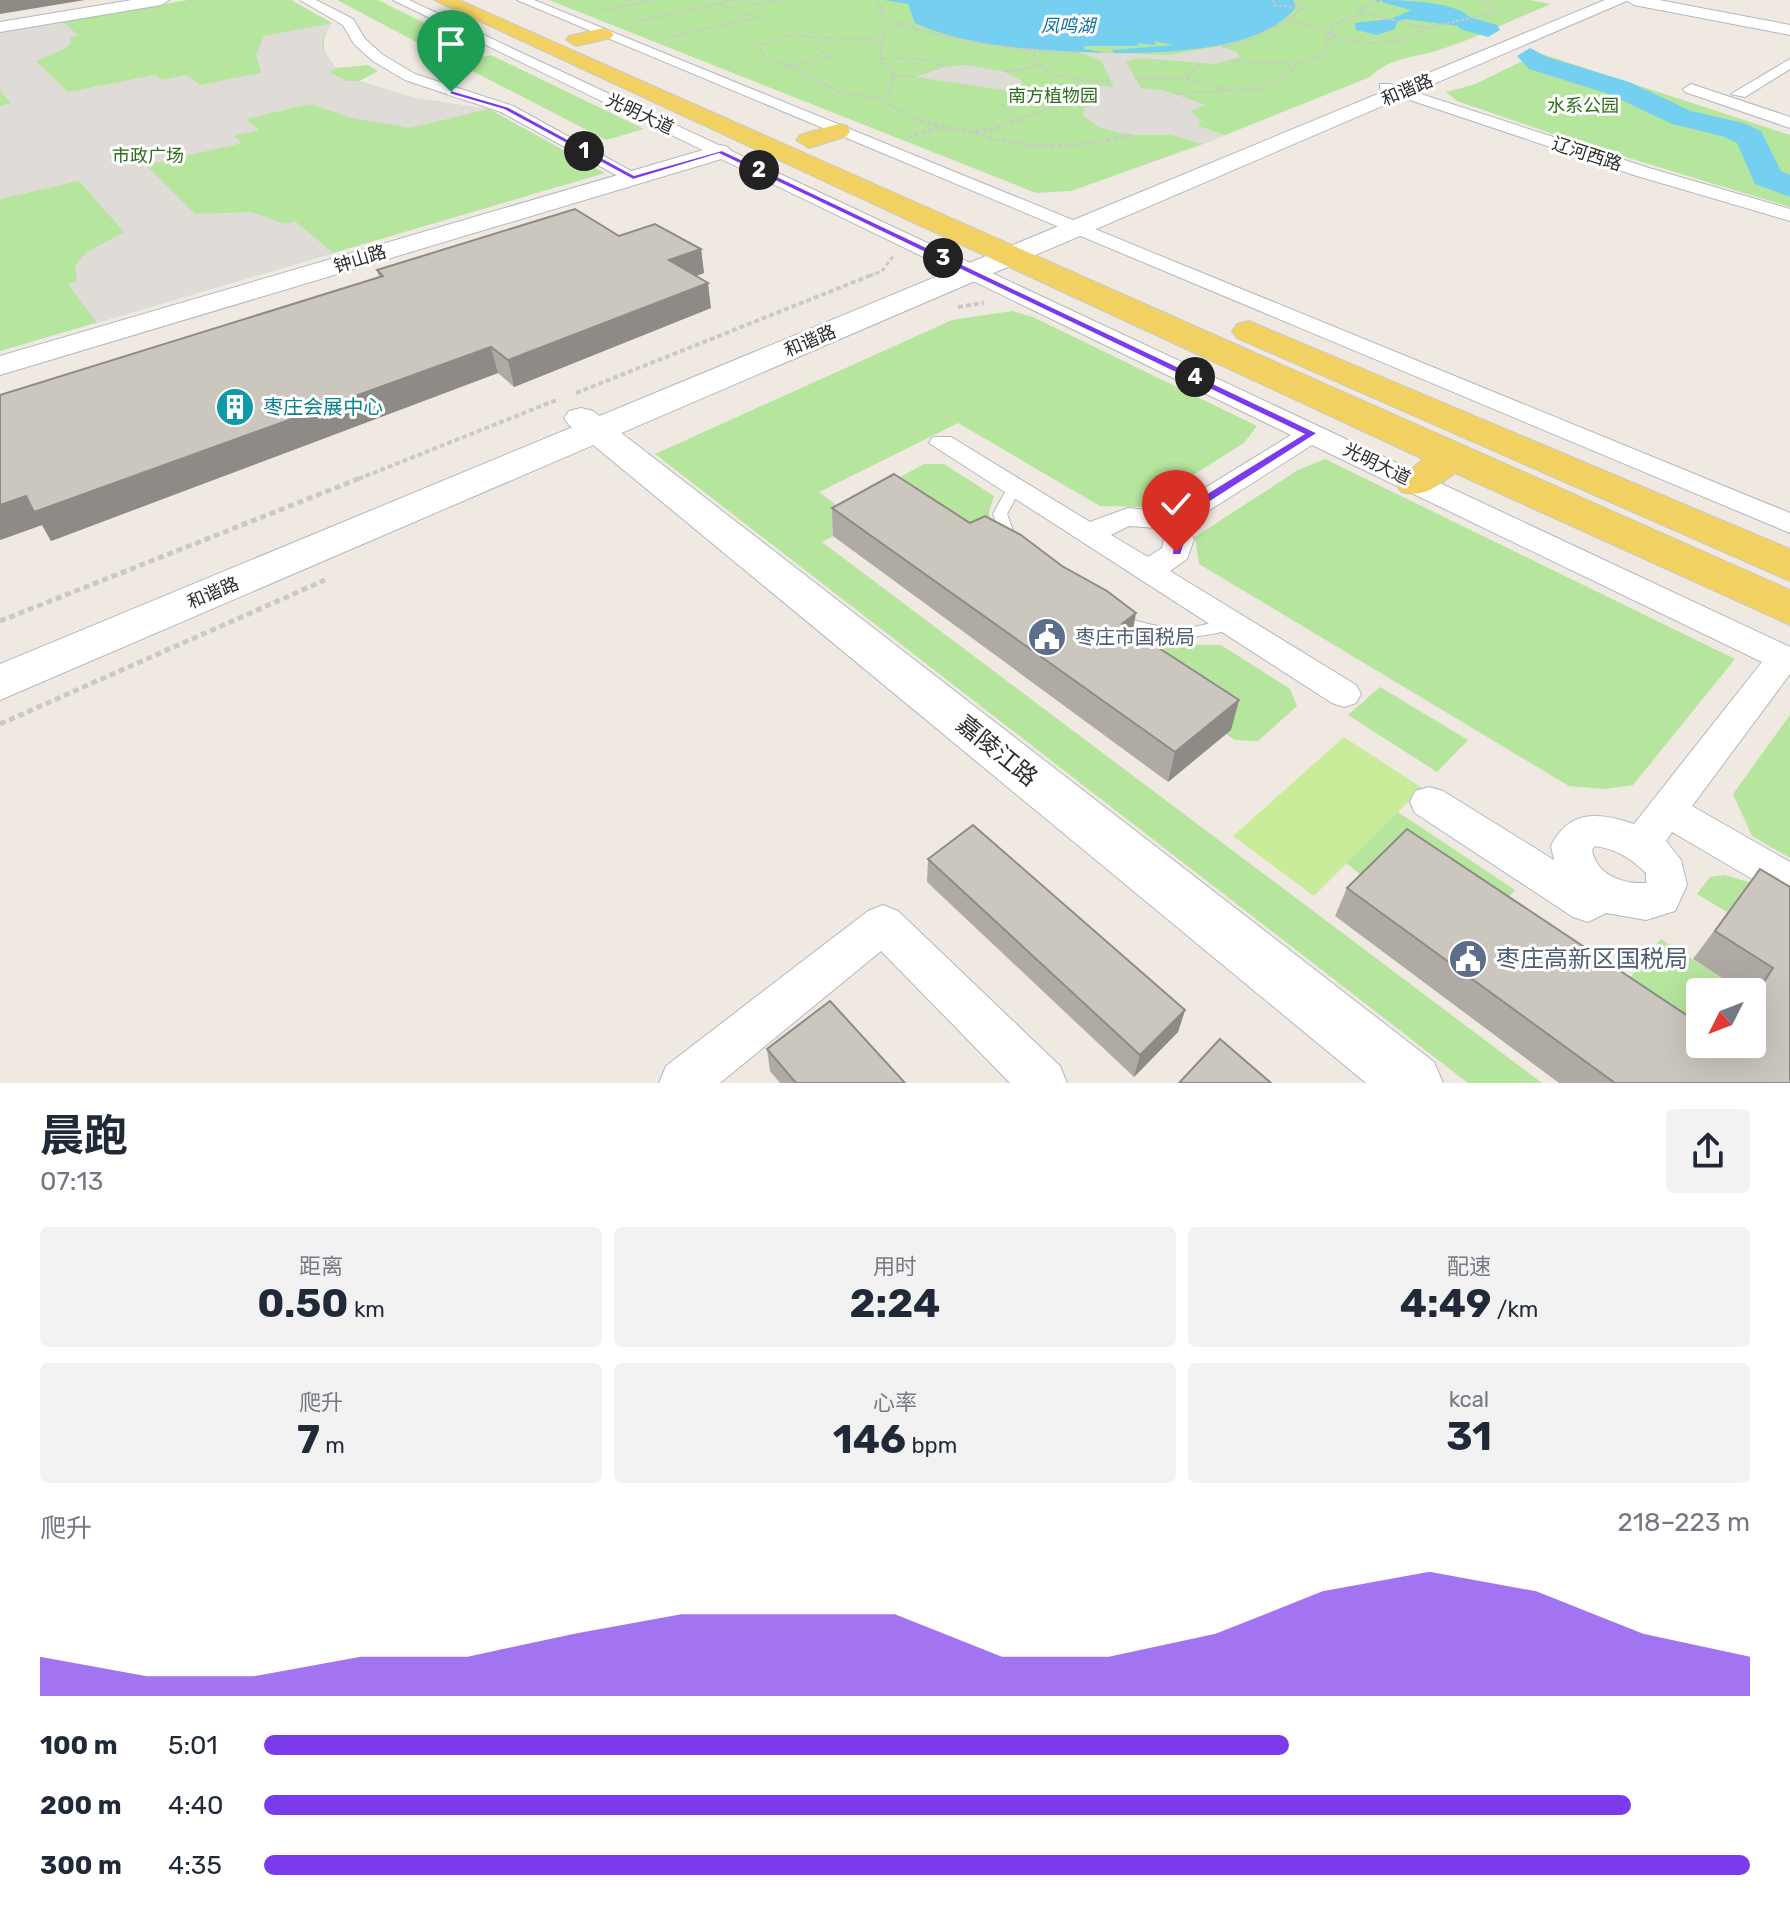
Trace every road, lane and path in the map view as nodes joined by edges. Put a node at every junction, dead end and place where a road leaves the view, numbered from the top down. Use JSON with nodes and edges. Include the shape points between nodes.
{"nodes":[{"id":1,"x":161,"y":0,"type":"edge"},
{"id":2,"x":306,"y":0,"type":"edge"},
{"id":3,"x":399,"y":0,"type":"edge"},
{"id":4,"x":523,"y":0,"type":"edge"},
{"id":5,"x":653,"y":0,"type":"edge"},
{"id":6,"x":737,"y":0,"type":"edge"},
{"id":7,"x":779,"y":0,"type":"edge"},
{"id":8,"x":876,"y":0,"type":"edge"},
{"id":9,"x":1273,"y":0,"type":"edge"},
{"id":10,"x":1301,"y":0,"type":"edge"},
{"id":11,"x":1482,"y":0,"type":"edge"},
{"id":12,"x":1597,"y":0,"type":"edge"},
{"id":13,"x":1620,"y":0,"type":"edge"},
{"id":14,"x":1634,"y":0,"type":"edge"},
{"id":15,"x":1654,"y":0,"type":"edge"},
{"id":16,"x":1382,"y":1,"type":"edge"},
{"id":17,"x":718,"y":4,"type":"junction"},
{"id":18,"x":468,"y":5,"type":"edge"},
{"id":19,"x":1303,"y":8,"type":"junction"},
{"id":20,"x":594,"y":12,"type":"dead end"},
{"id":21,"x":1363,"y":13,"type":"junction"},
{"id":22,"x":1288,"y":20,"type":"junction"},
{"id":23,"x":625,"y":24,"type":"dead end"},
{"id":24,"x":905,"y":26,"type":"junction"},
{"id":25,"x":0,"y":27,"type":"edge"},
{"id":26,"x":1427,"y":28,"type":"junction"},
{"id":27,"x":1790,"y":28,"type":"edge"},
{"id":28,"x":524,"y":37,"type":"junction"},
{"id":29,"x":590,"y":37,"type":"junction"},
{"id":30,"x":1335,"y":37,"type":"junction"},
{"id":31,"x":659,"y":39,"type":"dead end"},
{"id":32,"x":832,"y":39,"type":"junction"},
{"id":33,"x":882,"y":40,"type":"junction"},
{"id":34,"x":492,"y":44,"type":"junction"},
{"id":35,"x":1223,"y":47,"type":"dead end"},
{"id":36,"x":1035,"y":53,"type":"junction"},
{"id":37,"x":1079,"y":53,"type":"dead end"},
{"id":38,"x":881,"y":58,"type":"junction"},
{"id":39,"x":1234,"y":61,"type":"dead end"},
{"id":40,"x":1790,"y":63,"type":"edge"},
{"id":41,"x":1199,"y":64,"type":"dead end"},
{"id":42,"x":1297,"y":64,"type":"junction"},
{"id":43,"x":787,"y":66,"type":"junction"},
{"id":44,"x":1038,"y":66,"type":"junction"},
{"id":45,"x":945,"y":67,"type":"dead end"},
{"id":46,"x":1006,"y":72,"type":"dead end"},
{"id":47,"x":893,"y":75,"type":"junction"},
{"id":48,"x":915,"y":77,"type":"dead end"},
{"id":49,"x":1186,"y":78,"type":"junction"},
{"id":50,"x":1135,"y":79,"type":"dead end"},
{"id":51,"x":1109,"y":81,"type":"dead end"},
{"id":52,"x":1394,"y":89,"type":"junction"},
{"id":53,"x":1691,"y":89,"type":"dead end"},
{"id":54,"x":647,"y":92,"type":"junction"},
{"id":55,"x":1017,"y":92,"type":"dead end"},
{"id":56,"x":1233,"y":92,"type":"junction"},
{"id":57,"x":1176,"y":94,"type":"dead end"},
{"id":58,"x":1739,"y":94,"type":"dead end"},
{"id":59,"x":1080,"y":96,"type":"dead end"},
{"id":60,"x":886,"y":99,"type":"junction"},
{"id":61,"x":613,"y":101,"type":"junction"},
{"id":62,"x":1048,"y":106,"type":"junction"},
{"id":63,"x":1790,"y":123,"type":"edge"},
{"id":64,"x":941,"y":127,"type":"junction"},
{"id":65,"x":974,"y":132,"type":"junction"},
{"id":66,"x":1131,"y":135,"type":"dead end"},
{"id":67,"x":904,"y":138,"type":"dead end"},
{"id":68,"x":776,"y":151,"type":"junction"},
{"id":69,"x":730,"y":157,"type":"junction"},
{"id":70,"x":633,"y":177,"type":"junction"},
{"id":71,"x":855,"y":186,"type":"junction"},
{"id":72,"x":819,"y":199,"type":"junction"},
{"id":73,"x":1790,"y":215,"type":"edge"},
{"id":74,"x":890,"y":245,"type":"dead end"},
{"id":75,"x":1018,"y":246,"type":"junction"},
{"id":76,"x":0,"y":366,"type":"edge"},
{"id":77,"x":1516,"y":411,"type":"junction"},
{"id":78,"x":589,"y":424,"type":"junction"},
{"id":79,"x":1312,"y":433,"type":"junction"},
{"id":80,"x":942,"y":443,"type":"dead end"},
{"id":81,"x":1468,"y":444,"type":"junction"},
{"id":82,"x":1416,"y":483,"type":"junction"},
{"id":83,"x":1014,"y":488,"type":"junction"},
{"id":84,"x":1170,"y":522,"type":"junction"},
{"id":85,"x":1790,"y":524,"type":"edge"},
{"id":86,"x":1089,"y":535,"type":"junction"},
{"id":87,"x":1019,"y":554,"type":"edge"},
{"id":88,"x":1790,"y":566,"type":"edge"},
{"id":89,"x":1148,"y":572,"type":"junction"},
{"id":90,"x":1790,"y":609,"type":"edge"},
{"id":91,"x":1101,"y":611,"type":"edge"},
{"id":92,"x":0,"y":621,"type":"edge"},
{"id":93,"x":1232,"y":624,"type":"junction"},
{"id":94,"x":0,"y":657,"type":"edge"},
{"id":95,"x":1787,"y":660,"type":"edge"},
{"id":96,"x":0,"y":683,"type":"edge"},
{"id":97,"x":1344,"y":694,"type":"dead end"},
{"id":98,"x":1429,"y":802,"type":"dead end"},
{"id":99,"x":1669,"y":811,"type":"junction"},
{"id":100,"x":1641,"y":844,"type":"junction"},
{"id":101,"x":1790,"y":883,"type":"edge"},
{"id":102,"x":1600,"y":891,"type":"junction"},
{"id":103,"x":683,"y":1083,"type":"edge"},
{"id":104,"x":1043,"y":1083,"type":"edge"},
{"id":105,"x":1413,"y":1083,"type":"edge"}],
"edges":[{"from":1,"to":25,"type":"street"},
{"from":2,"to":70,"type":"street","via":[[348,22],[378,58],[410,77],[507,109]]},
{"from":3,"to":18,"type":"street","name":"光明大道"},
{"from":4,"to":29,"type":"street","name":"光明大道"},
{"from":5,"to":20,"type":"path"},
{"from":6,"to":7,"type":"path","via":[[754,5]]},
{"from":6,"to":17,"type":"path"},
{"from":8,"to":24,"type":"path","via":[[882,18]]},
{"from":9,"to":19,"type":"path","via":[[1274,5]]},
{"from":10,"to":19,"type":"path"},
{"from":11,"to":26,"type":"path","via":[[1497,12]]},
{"from":12,"to":52,"type":"main road","name":"和谐路"},
{"from":13,"to":52,"type":"main road","name":"和谐路"},
{"from":14,"to":27,"type":"street"},
{"from":15,"to":27,"type":"street"},
{"from":16,"to":21,"type":"path","via":[[1357,9]]},
{"from":17,"to":23,"type":"path"},
{"from":17,"to":31,"type":"path","via":[[757,17]]},
{"from":18,"to":28,"type":"main road","name":"光明大道"},
{"from":18,"to":29,"type":"main road","name":"光明大道"},
{"from":18,"to":34,"type":"street","name":"光明大道"},
{"from":19,"to":22,"type":"path"},
{"from":21,"to":26,"type":"path"},
{"from":21,"to":30,"type":"path","via":[[1331,25]]},
{"from":22,"to":30,"type":"path"},
{"from":22,"to":35,"type":"path"},
{"from":24,"to":33,"type":"path","via":[[884,31]]},
{"from":24,"to":36,"type":"path"},
{"from":26,"to":30,"type":"path","via":[[1403,40]]},
{"from":28,"to":34,"type":"main road"},
{"from":28,"to":54,"type":"main road","name":"光明大道"},
{"from":29,"to":75,"type":"main road","name":"光明大道","via":[[824,135]]},
{"from":30,"to":42,"type":"path","via":[[1324,39],[1327,52]]},
{"from":32,"to":33,"type":"path"},
{"from":32,"to":43,"type":"path","via":[[816,47],[830,57]]},
{"from":32,"to":43,"type":"path","via":[[784,36],[758,46],[766,59]]},
{"from":33,"to":38,"type":"path"},
{"from":34,"to":61,"type":"street","name":"光明大道"},
{"from":36,"to":37,"type":"path"},
{"from":36,"to":44,"type":"path"},
{"from":38,"to":45,"type":"path","via":[[925,59]]},
{"from":38,"to":47,"type":"path"},
{"from":39,"to":42,"type":"path"},
{"from":40,"to":58,"type":"street"},
{"from":41,"to":49,"type":"path"},
{"from":42,"to":56,"type":"path","via":[[1277,84]]},
{"from":43,"to":60,"type":"path","via":[[840,93]]},
{"from":44,"to":46,"type":"path"},
{"from":44,"to":51,"type":"path","via":[[1068,79]]},
{"from":47,"to":48,"type":"path"},
{"from":47,"to":60,"type":"path"},
{"from":49,"to":50,"type":"path"},
{"from":49,"to":56,"type":"path"},
{"from":52,"to":73,"type":"street","name":"辽河西路"},
{"from":52,"to":75,"type":"main road","name":"和谐路"},
{"from":53,"to":63,"type":"street"},
{"from":54,"to":61,"type":"main road"},
{"from":54,"to":68,"type":"main road","name":"光明大道"},
{"from":55,"to":62,"type":"path"},
{"from":56,"to":57,"type":"path"},
{"from":59,"to":62,"type":"path"},
{"from":60,"to":64,"type":"path","via":[[895,111]]},
{"from":61,"to":69,"type":"street","name":"光明大道"},
{"from":62,"to":65,"type":"path","via":[[1015,123]]},
{"from":64,"to":65,"type":"path"},
{"from":64,"to":67,"type":"path"},
{"from":65,"to":66,"type":"path","via":[[1003,142],[1092,146]]},
{"from":68,"to":69,"type":"main road"},
{"from":68,"to":71,"type":"main road","name":"光明大道"},
{"from":69,"to":70,"type":"street","name":"钟山路"},
{"from":69,"to":72,"type":"street","name":"光明大道"},
{"from":70,"to":76,"type":"street","name":"钟山路"},
{"from":71,"to":72,"type":"main road"},
{"from":71,"to":75,"type":"main road","name":"光明大道"},
{"from":72,"to":75,"type":"street","name":"光明大道"},
{"from":74,"to":92,"type":"path","via":[[894,258],[882,271]]},
{"from":75,"to":77,"type":"street","name":"光明大道"},
{"from":75,"to":78,"type":"main road","name":"和谐路"},
{"from":75,"to":79,"type":"street","name":"光明大道"},
{"from":75,"to":81,"type":"main road","name":"光明大道"},
{"from":77,"to":81,"type":"main road"},
{"from":77,"to":85,"type":"street","name":"光明大道"},
{"from":78,"to":94,"type":"main road","name":"和谐路"},
{"from":78,"to":96,"type":"main road","name":"和谐路"},
{"from":78,"to":105,"type":"street","name":"嘉陵江路"},
{"from":79,"to":82,"type":"street","name":"光明大道"},
{"from":79,"to":84,"type":"street"},
{"from":80,"to":83,"type":"street"},
{"from":81,"to":82,"type":"main road"},
{"from":81,"to":88,"type":"main road","name":"光明大道"},
{"from":81,"to":90,"type":"main road","name":"光明大道"},
{"from":82,"to":95,"type":"street","name":"光明大道"},
{"from":83,"to":86,"type":"street"},
{"from":83,"to":87,"type":"lane","via":[[1000,514],[1005,535]]},
{"from":84,"to":86,"type":"street","via":[[1144,515],[1117,517]]},
{"from":84,"to":89,"type":"street","via":[[1179,539],[1176,552]]},
{"from":86,"to":89,"type":"street"},
{"from":89,"to":93,"type":"street"},
{"from":91,"to":93,"type":"lane","via":[[1154,633],[1195,635]]},
{"from":93,"to":97,"type":"street"},
{"from":95,"to":99,"type":"street"},
{"from":98,"to":102,"type":"street","via":[[1588,904]]},
{"from":99,"to":100,"type":"street"},
{"from":99,"to":101,"type":"street"},
{"from":100,"to":102,"type":"street","via":[[1663,867],[1666,890],[1660,898],[1633,903]]},
{"from":100,"to":102,"type":"street","via":[[1610,831],[1584,832],[1575,838],[1571,857]]},
{"from":103,"to":104,"type":"street","via":[[883,924]]}]}
